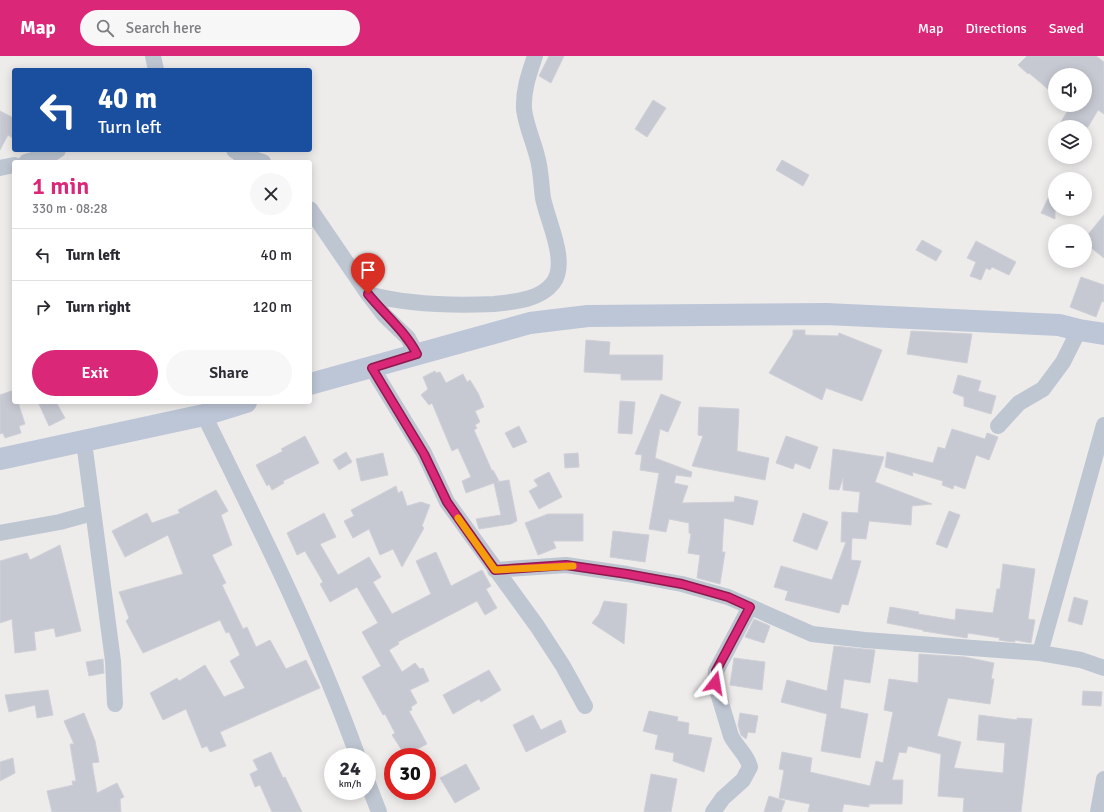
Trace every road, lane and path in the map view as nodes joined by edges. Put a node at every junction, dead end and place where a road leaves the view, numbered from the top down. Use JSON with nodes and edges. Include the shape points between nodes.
{"nodes":[{"id":1,"x":535,"y":56,"type":"edge"},
{"id":2,"x":54,"y":152,"type":"edge"},
{"id":3,"x":237,"y":152,"type":"edge"},
{"id":4,"x":32,"y":160,"type":"edge"},
{"id":5,"x":257,"y":160,"type":"edge"},
{"id":6,"x":12,"y":165,"type":"edge"},
{"id":7,"x":0,"y":168,"type":"edge"},
{"id":8,"x":312,"y":211,"type":"edge"},
{"id":9,"x":368,"y":294,"type":"junction"},
{"id":10,"x":1079,"y":330,"type":"junction"},
{"id":11,"x":1104,"y":334,"type":"edge"},
{"id":12,"x":417,"y":354,"type":"junction"},
{"id":13,"x":372,"y":368,"type":"junction"},
{"id":14,"x":312,"y":383,"type":"edge"},
{"id":15,"x":240,"y":404,"type":"edge"},
{"id":16,"x":204,"y":415,"type":"junction"},
{"id":17,"x":1104,"y":425,"type":"edge"},
{"id":18,"x":998,"y":426,"type":"dead end"},
{"id":19,"x":84,"y":442,"type":"junction"},
{"id":20,"x":0,"y":459,"type":"edge"},
{"id":21,"x":92,"y":513,"type":"junction"},
{"id":22,"x":0,"y":533,"type":"edge"},
{"id":23,"x":495,"y":570,"type":"junction"},
{"id":24,"x":750,"y":607,"type":"junction"},
{"id":25,"x":1040,"y":653,"type":"junction"},
{"id":26,"x":1104,"y":668,"type":"edge"},
{"id":27,"x":115,"y":704,"type":"dead end"},
{"id":28,"x":585,"y":706,"type":"dead end"},
{"id":29,"x":355,"y":748,"type":"edge"},
{"id":30,"x":1104,"y":779,"type":"edge"},
{"id":31,"x":374,"y":800,"type":"edge"},
{"id":32,"x":379,"y":812,"type":"edge"},
{"id":33,"x":713,"y":812,"type":"edge"},
{"id":34,"x":1098,"y":812,"type":"edge"}],
"edges":[{"from":1,"to":9,"type":"street","via":[[526,83],[524,109],[527,127],[538,157],[543,199],[557,247],[554,282],[536,296],[510,302],[470,305],[395,301]]},
{"from":2,"to":4,"type":"street"},
{"from":3,"to":5,"type":"street"},
{"from":6,"to":7,"type":"street"},
{"from":8,"to":9,"type":"street"},
{"from":9,"to":12,"type":"street","via":[[384,315],[408,338]]},
{"from":10,"to":11,"type":"street"},
{"from":10,"to":12,"type":"street","via":[[1059,325],[826,314],[588,316],[530,323]]},
{"from":10,"to":18,"type":"street","via":[[1063,362],[1043,389],[1019,403]]},
{"from":12,"to":13,"type":"street"},
{"from":13,"to":14,"type":"street"},
{"from":13,"to":23,"type":"street","via":[[424,454],[447,502]]},
{"from":15,"to":16,"type":"street"},
{"from":16,"to":19,"type":"street"},
{"from":16,"to":29,"type":"street","via":[[306,630]]},
{"from":17,"to":25,"type":"street"},
{"from":19,"to":20,"type":"street"},
{"from":19,"to":21,"type":"street"},
{"from":21,"to":22,"type":"street"},
{"from":21,"to":27,"type":"street","via":[[113,661]]},
{"from":23,"to":24,"type":"street","via":[[566,565],[682,584],[728,597]]},
{"from":23,"to":28,"type":"street","via":[[537,626]]},
{"from":24,"to":25,"type":"street","via":[[812,634]]},
{"from":24,"to":33,"type":"street","via":[[716,671],[715,683],[731,736],[746,756],[750,767],[743,780],[723,798]]},
{"from":25,"to":26,"type":"street","via":[[1081,660]]},
{"from":30,"to":34,"type":"street"},
{"from":31,"to":32,"type":"street"}]}
